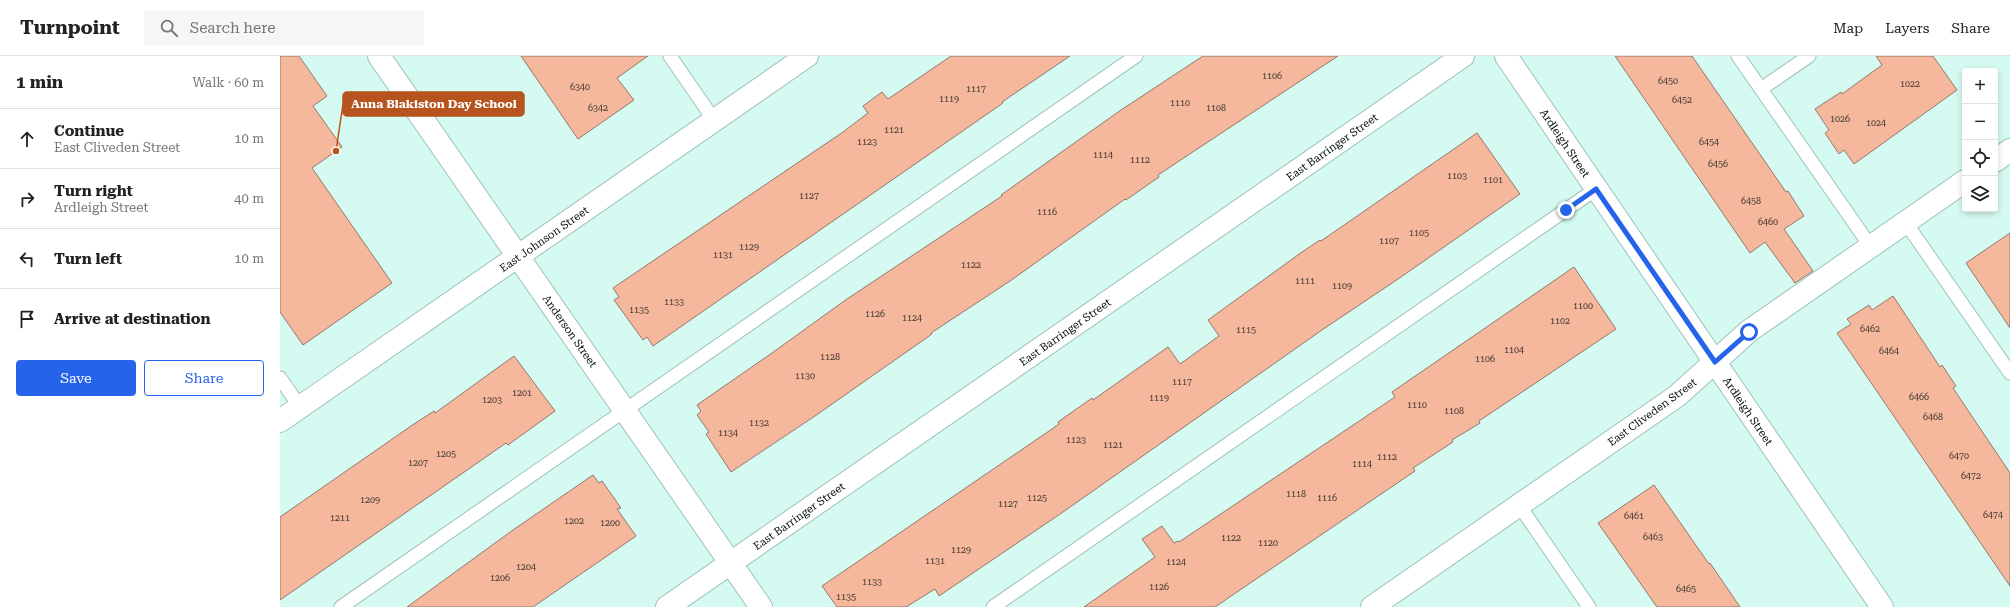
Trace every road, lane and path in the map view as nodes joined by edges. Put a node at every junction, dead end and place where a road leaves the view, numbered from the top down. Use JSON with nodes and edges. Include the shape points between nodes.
{"nodes":[{"id":1,"x":379,"y":56,"type":"edge"},
{"id":2,"x":670,"y":56,"type":"edge"},
{"id":3,"x":807,"y":56,"type":"edge"},
{"id":4,"x":1136,"y":56,"type":"edge"},
{"id":5,"x":1463,"y":56,"type":"edge"},
{"id":6,"x":1506,"y":56,"type":"edge"},
{"id":7,"x":1738,"y":56,"type":"edge"},
{"id":8,"x":1809,"y":56,"type":"edge"},
{"id":9,"x":1761,"y":89,"type":"junction"},
{"id":10,"x":714,"y":120,"type":"junction"},
{"id":11,"x":2010,"y":150,"type":"edge"},
{"id":12,"x":1998,"y":159,"type":"edge"},
{"id":13,"x":1962,"y":183,"type":"edge"},
{"id":14,"x":1596,"y":189,"type":"junction"},
{"id":15,"x":1906,"y":222,"type":"junction"},
{"id":16,"x":1871,"y":247,"type":"junction"},
{"id":17,"x":519,"y":257,"type":"junction"},
{"id":18,"x":1715,"y":362,"type":"junction"},
{"id":19,"x":2010,"y":373,"type":"edge"},
{"id":20,"x":280,"y":378,"type":"edge"},
{"id":21,"x":300,"y":407,"type":"junction"},
{"id":22,"x":626,"y":411,"type":"junction"},
{"id":23,"x":280,"y":421,"type":"edge"},
{"id":24,"x":1519,"y":505,"type":"junction"},
{"id":25,"x":730,"y":563,"type":"junction"},
{"id":26,"x":341,"y":607,"type":"edge"},
{"id":27,"x":667,"y":607,"type":"edge"},
{"id":28,"x":761,"y":607,"type":"edge"},
{"id":29,"x":993,"y":607,"type":"edge"},
{"id":30,"x":1372,"y":607,"type":"edge"},
{"id":31,"x":1589,"y":607,"type":"edge"},
{"id":32,"x":1882,"y":607,"type":"edge"}],
"edges":[{"from":1,"to":17,"type":"street","name":"Anderson Street"},
{"from":2,"to":10,"type":"lane"},
{"from":3,"to":10,"type":"street","name":"East Johnson Street"},
{"from":4,"to":22,"type":"lane"},
{"from":5,"to":25,"type":"street","name":"East Barringer Street"},
{"from":6,"to":14,"type":"street","name":"Ardleigh Street"},
{"from":7,"to":9,"type":"lane"},
{"from":8,"to":9,"type":"lane"},
{"from":9,"to":16,"type":"lane"},
{"from":10,"to":17,"type":"street","name":"East Johnson Street"},
{"from":11,"to":12,"type":"street"},
{"from":13,"to":15,"type":"street","name":"East Cliveden Street"},
{"from":14,"to":18,"type":"street","name":"Ardleigh Street"},
{"from":14,"to":29,"type":"lane"},
{"from":15,"to":16,"type":"street","name":"East Cliveden Street"},
{"from":15,"to":19,"type":"lane"},
{"from":16,"to":18,"type":"street","name":"East Cliveden Street","via":[[1749,332]]},
{"from":17,"to":21,"type":"street","name":"East Johnson Street"},
{"from":17,"to":22,"type":"street","name":"Anderson Street"},
{"from":18,"to":24,"type":"street","name":"East Cliveden Street","via":[[1677,396]]},
{"from":18,"to":32,"type":"street","name":"Ardleigh Street"},
{"from":20,"to":21,"type":"lane"},
{"from":21,"to":23,"type":"street","name":"East Johnson Street"},
{"from":22,"to":25,"type":"street","name":"Anderson Street"},
{"from":22,"to":26,"type":"lane"},
{"from":24,"to":30,"type":"street","name":"East Cliveden Street"},
{"from":24,"to":31,"type":"lane"},
{"from":25,"to":27,"type":"street","name":"East Barringer Street"},
{"from":25,"to":28,"type":"street","name":"Anderson Street"}]}
